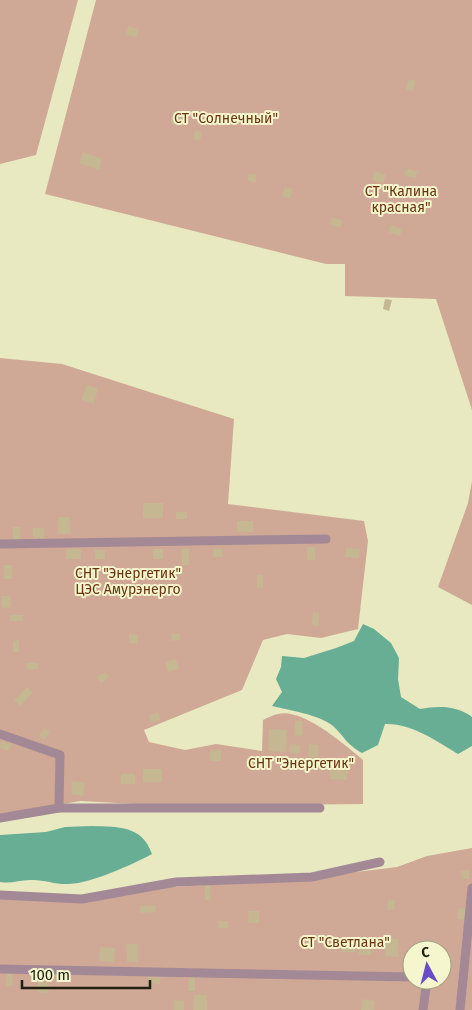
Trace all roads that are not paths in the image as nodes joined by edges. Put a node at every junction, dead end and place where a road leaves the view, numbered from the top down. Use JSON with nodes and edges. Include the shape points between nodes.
{"nodes":[{"id":1,"x":326,"y":539,"type":"dead end"},
{"id":2,"x":0,"y":544,"type":"edge"},
{"id":3,"x":0,"y":734,"type":"edge"},
{"id":4,"x":59,"y":808,"type":"junction"},
{"id":5,"x":320,"y":808,"type":"dead end"},
{"id":6,"x":0,"y":818,"type":"edge"},
{"id":7,"x":380,"y":862,"type":"dead end"},
{"id":8,"x":472,"y":888,"type":"edge"},
{"id":9,"x":0,"y":895,"type":"edge"},
{"id":10,"x":0,"y":969,"type":"edge"},
{"id":11,"x":402,"y":977,"type":"edge"},
{"id":12,"x":426,"y":990,"type":"edge"},
{"id":13,"x":423,"y":1010,"type":"edge"},
{"id":14,"x":460,"y":1010,"type":"edge"}],
"edges":[{"from":1,"to":2,"type":"street"},
{"from":3,"to":4,"type":"street","via":[[60,755]]},
{"from":4,"to":5,"type":"street"},
{"from":4,"to":6,"type":"street"},
{"from":7,"to":9,"type":"street","via":[[312,877],[176,882],[82,899]]},
{"from":8,"to":14,"type":"street"},
{"from":10,"to":11,"type":"street"},
{"from":12,"to":13,"type":"street"}]}
